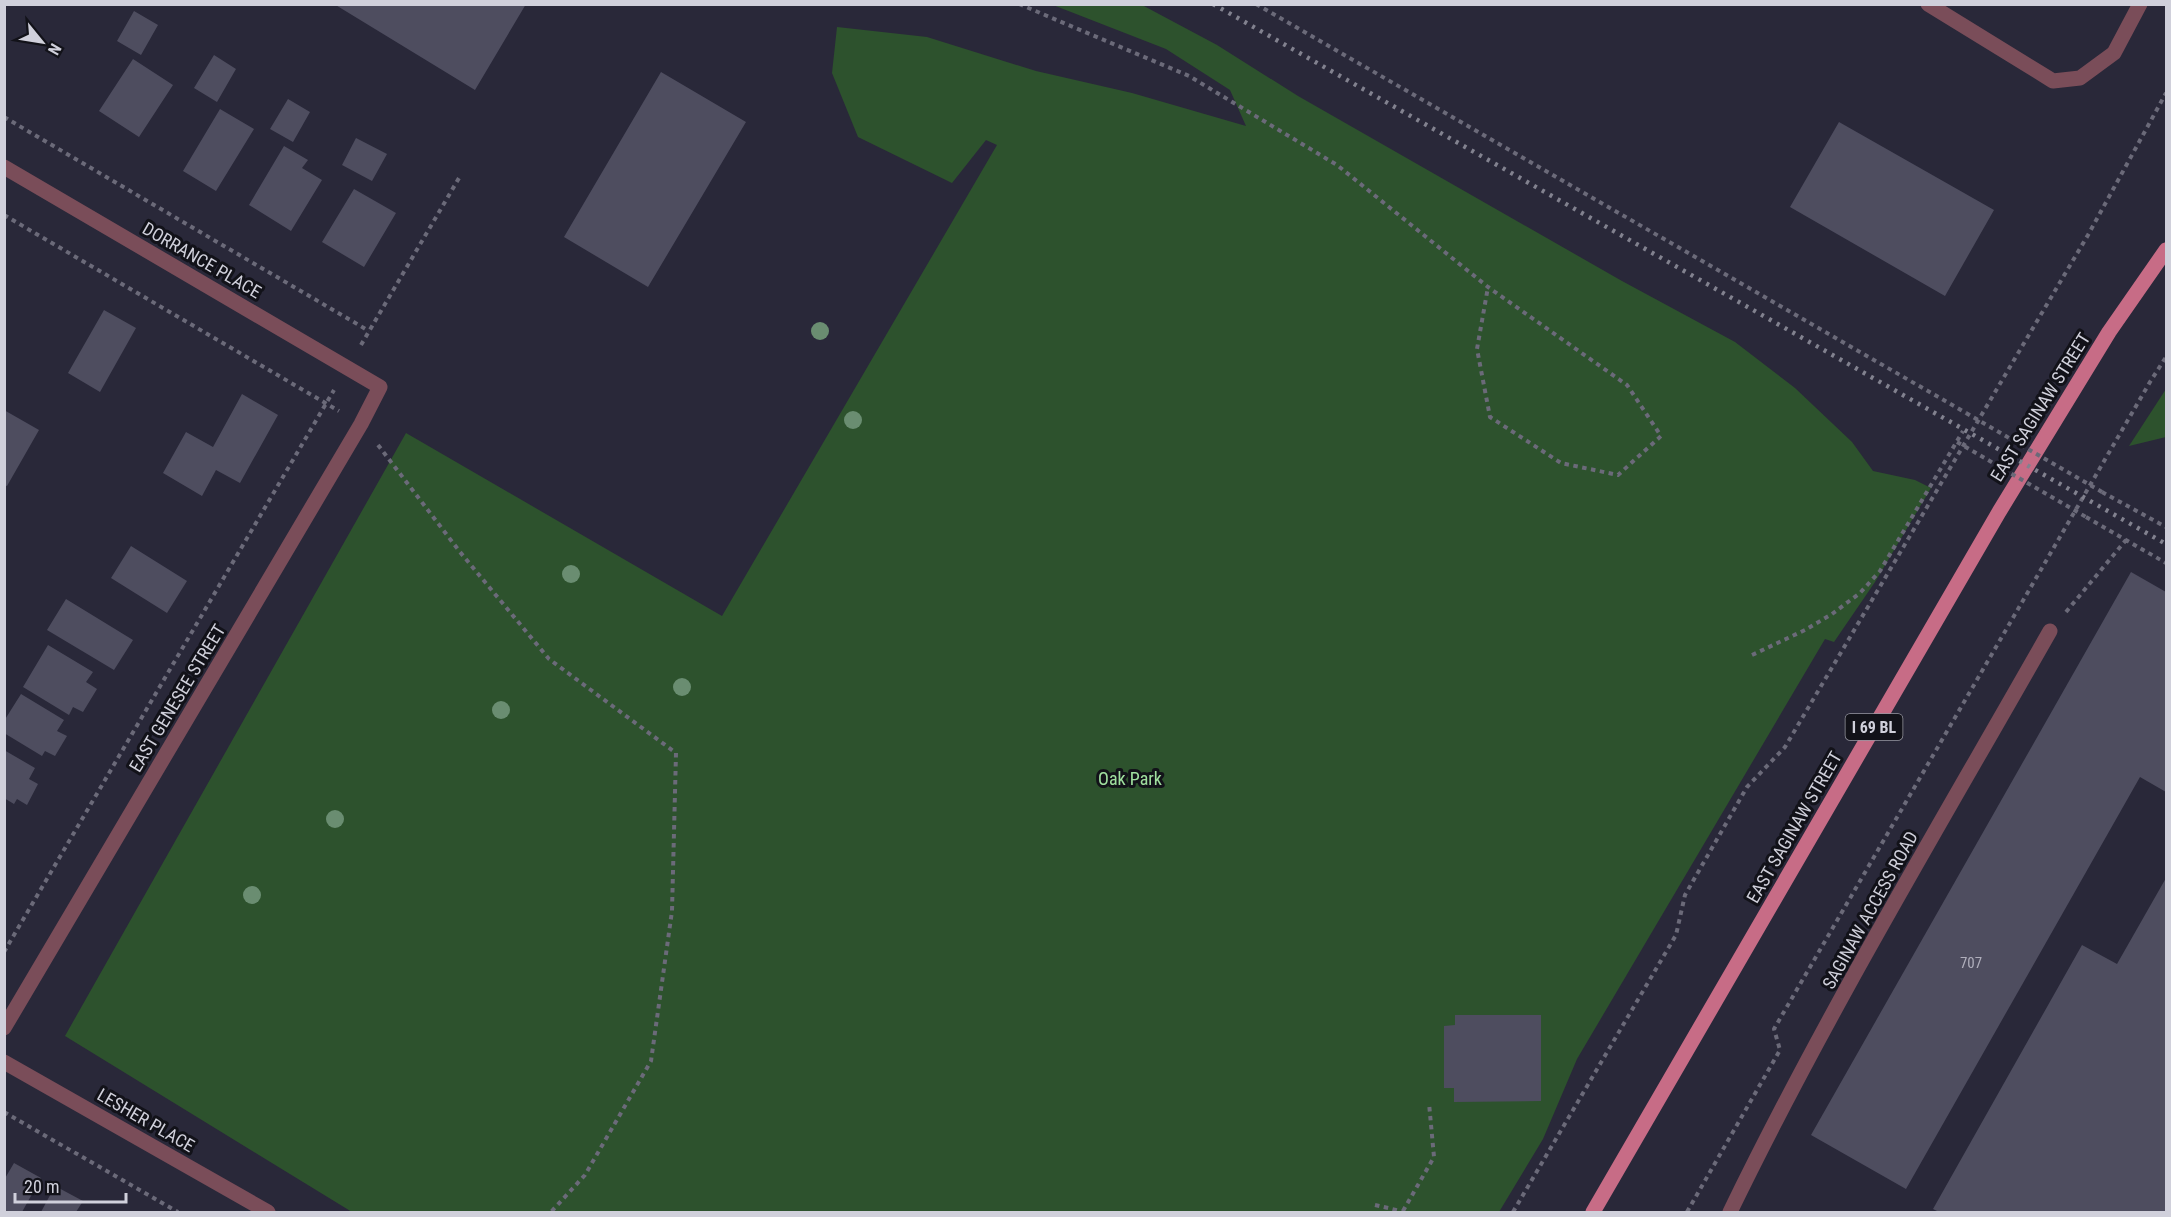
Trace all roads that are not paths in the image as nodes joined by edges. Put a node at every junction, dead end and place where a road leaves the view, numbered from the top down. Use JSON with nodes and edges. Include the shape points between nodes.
{"nodes":[{"id":1,"x":1928,"y":4,"type":"edge"},
{"id":2,"x":2140,"y":4,"type":"edge"},
{"id":3,"x":4,"y":167,"type":"edge"},
{"id":4,"x":2166,"y":250,"type":"edge"},
{"id":5,"x":380,"y":387,"type":"joint"},
{"id":6,"x":2050,"y":631,"type":"road end"},
{"id":7,"x":4,"y":1028,"type":"edge"},
{"id":8,"x":4,"y":1062,"type":"edge"},
{"id":9,"x":268,"y":1212,"type":"edge"},
{"id":10,"x":1593,"y":1212,"type":"edge"},
{"id":11,"x":1730,"y":1212,"type":"edge"}],
"edges":[{"from":1,"to":2,"type":"street","via":[[2053,81],[2080,78],[2115,53]]},
{"from":3,"to":5,"type":"street","name":"DORRANCE PLACE"},
{"from":4,"to":10,"type":"main road","name":"EAST SAGINAW STREET","number":"I 69 BL","via":[[2109,332],[1998,512]]},
{"from":5,"to":7,"type":"street","name":"EAST GENESEE STREET"},
{"from":6,"to":11,"type":"street","name":"SAGINAW ACCESS ROAD","via":[[1846,991]]},
{"from":8,"to":9,"type":"street","name":"LESHER PLACE"}]}
